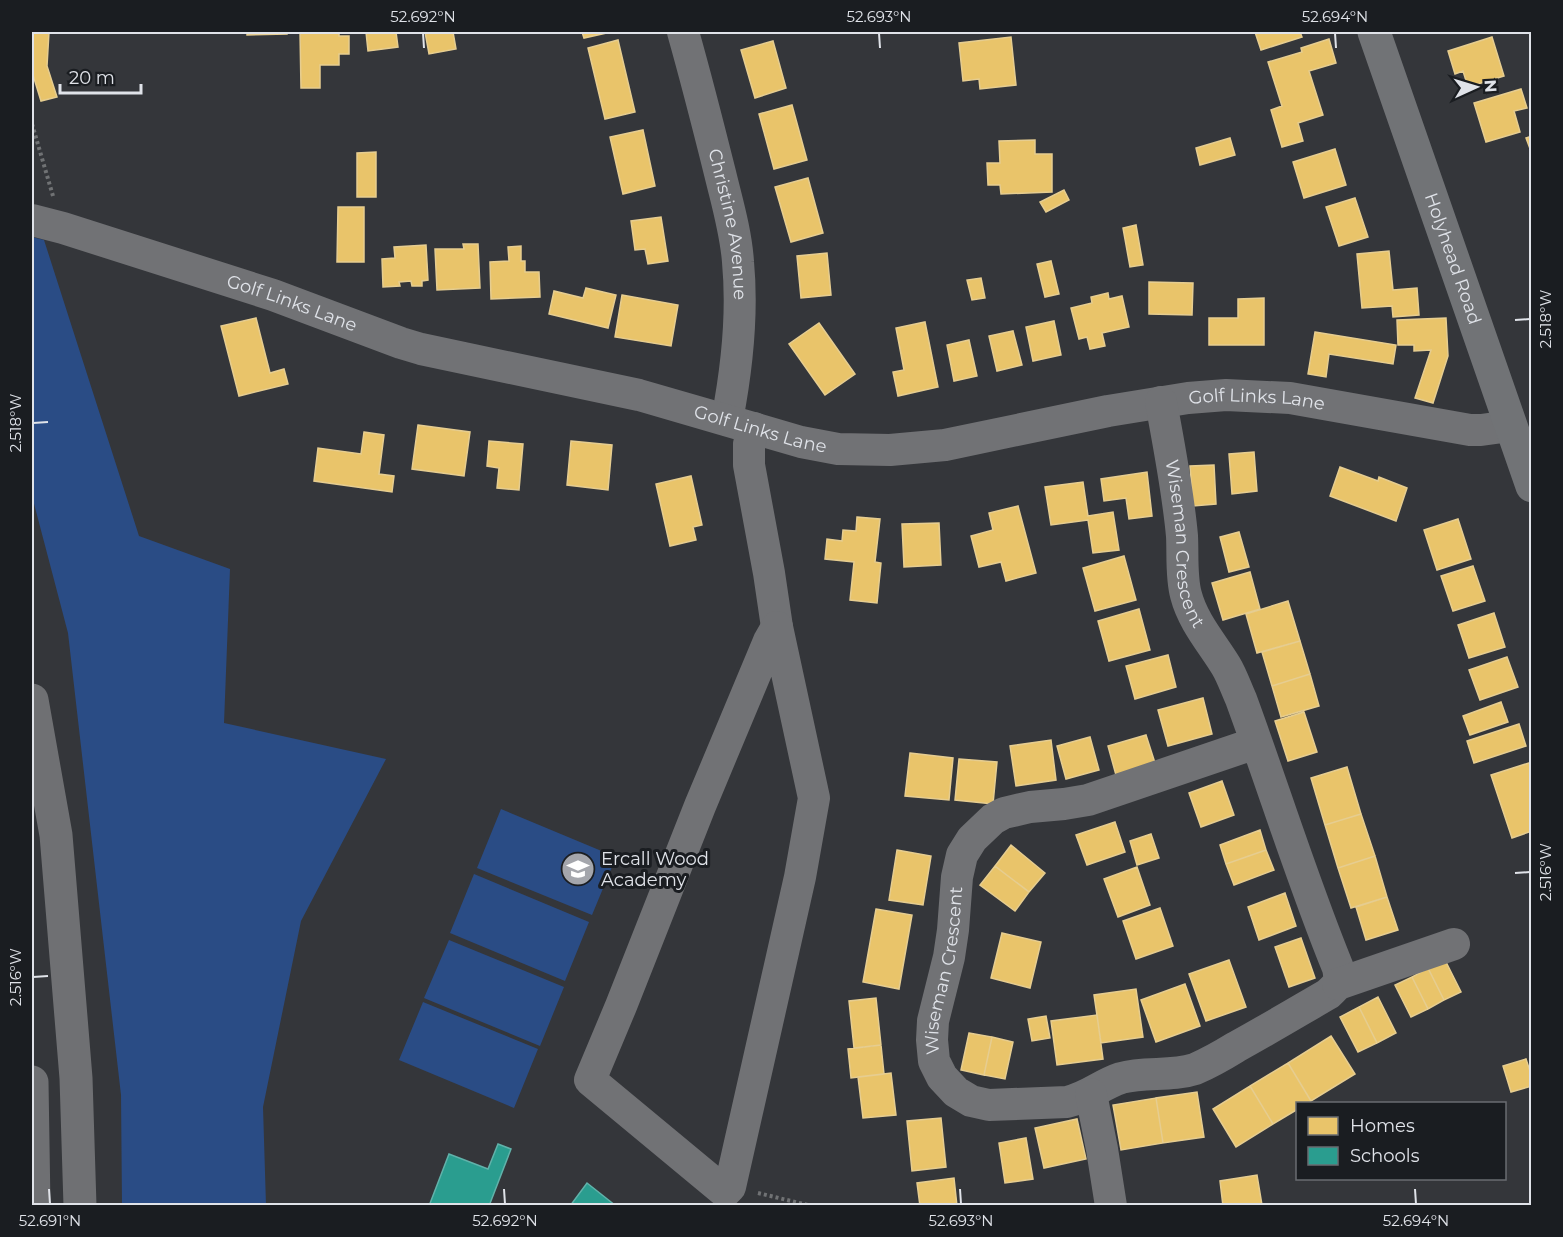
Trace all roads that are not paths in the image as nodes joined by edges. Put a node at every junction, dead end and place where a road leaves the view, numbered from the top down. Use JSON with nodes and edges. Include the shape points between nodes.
{"nodes":[{"id":1,"x":683,"y":32,"type":"edge"},
{"id":2,"x":1374,"y":32,"type":"edge"},
{"id":3,"x":32,"y":220,"type":"edge"},
{"id":4,"x":1161,"y":402,"type":"junction"},
{"id":5,"x":741,"y":424,"type":"junction"},
{"id":6,"x":1510,"y":426,"type":"junction"},
{"id":7,"x":1532,"y":486,"type":"edge"},
{"id":8,"x":777,"y":627,"type":"junction"},
{"id":9,"x":32,"y":700,"type":"edge"},
{"id":10,"x":1256,"y":743,"type":"junction"},
{"id":11,"x":1454,"y":944,"type":"dead end"},
{"id":12,"x":1338,"y":984,"type":"junction"},
{"id":13,"x":32,"y":1082,"type":"edge"},
{"id":14,"x":1091,"y":1094,"type":"junction"},
{"id":15,"x":34,"y":1206,"type":"edge"},
{"id":16,"x":80,"y":1206,"type":"edge"},
{"id":17,"x":1111,"y":1206,"type":"edge"}],
"edges":[{"from":1,"to":5,"type":"street","name":"Christine Avenue","via":[[738,258],[735,377]]},
{"from":2,"to":6,"type":"main road","name":"Holyhead Road"},
{"from":3,"to":5,"type":"street","name":"Golf Links Lane","via":[[273,295],[421,349],[639,395]]},
{"from":4,"to":5,"type":"street","name":"Golf Links Lane","via":[[911,449],[838,448],[801,442]]},
{"from":4,"to":6,"type":"street","name":"Golf Links Lane","via":[[1226,395],[1275,397],[1470,430]]},
{"from":4,"to":10,"type":"street","name":"Wiseman Crescent","via":[[1182,537],[1185,592],[1199,626],[1228,669]]},
{"from":5,"to":8,"type":"street","name":"Christine Avenue","via":[[749,444],[749,465]]},
{"from":6,"to":7,"type":"main road","name":"Holyhead Road"},
{"from":8,"to":8,"type":"street","name":"Christine Avenue","via":[[590,1080],[725,1192],[730,1187],[814,798]]},
{"from":9,"to":16,"type":"highway","via":[[56,835],[76,1078]]},
{"from":10,"to":12,"type":"street","name":"Wiseman Crescent","via":[[1338,968]]},
{"from":10,"to":14,"type":"street","name":"Wiseman Crescent","via":[[1088,800],[1004,813],[981,830],[962,855],[949,957],[933,1021],[934,1061],[942,1077],[970,1101],[989,1105],[1067,1102]]},
{"from":11,"to":12,"type":"street"},
{"from":12,"to":14,"type":"street","name":"Wiseman Crescent","via":[[1328,994],[1194,1069],[1124,1077]]},
{"from":13,"to":15,"type":"highway"},
{"from":14,"to":17,"type":"street"}]}
